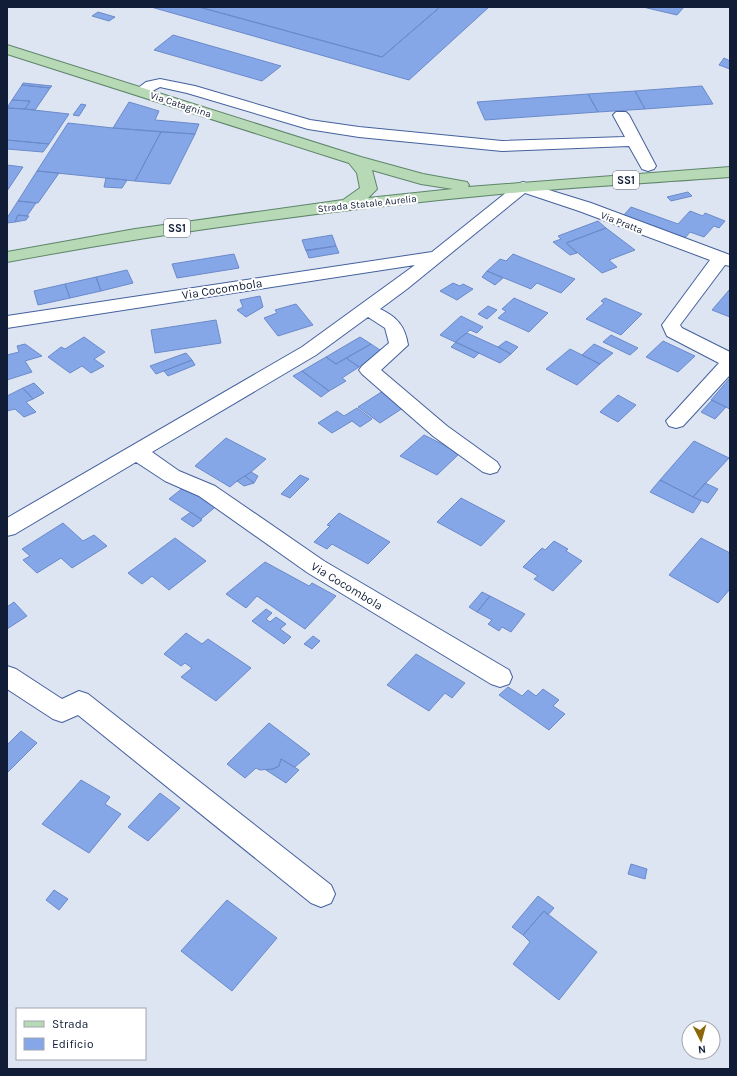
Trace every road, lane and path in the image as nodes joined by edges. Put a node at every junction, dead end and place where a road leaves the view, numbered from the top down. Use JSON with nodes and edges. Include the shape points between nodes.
{"nodes":[{"id":1,"x":7,"y":49,"type":"edge"},
{"id":2,"x":141,"y":92,"type":"junction"},
{"id":3,"x":621,"y":115,"type":"dead end"},
{"id":4,"x":635,"y":141,"type":"junction"},
{"id":5,"x":355,"y":160,"type":"junction"},
{"id":6,"x":648,"y":166,"type":"junction"},
{"id":7,"x":393,"y":171,"type":"junction"},
{"id":8,"x":729,"y":172,"type":"edge"},
{"id":9,"x":523,"y":187,"type":"junction"},
{"id":10,"x":348,"y":205,"type":"junction"},
{"id":11,"x":437,"y":256,"type":"junction"},
{"id":12,"x":7,"y":257,"type":"edge"},
{"id":13,"x":725,"y":260,"type":"edge"},
{"id":14,"x":367,"y":309,"type":"junction"},
{"id":15,"x":7,"y":322,"type":"edge"},
{"id":16,"x":730,"y":362,"type":"edge"},
{"id":17,"x":676,"y":421,"type":"dead end"},
{"id":18,"x":137,"y":452,"type":"junction"},
{"id":19,"x":490,"y":467,"type":"dead end"},
{"id":20,"x":7,"y":528,"type":"edge"},
{"id":21,"x":7,"y":676,"type":"edge"},
{"id":22,"x":500,"y":677,"type":"dead end"},
{"id":23,"x":321,"y":894,"type":"dead end"}],
"edges":[{"from":1,"to":2,"type":"main road","name":"Via Catagnina"},
{"from":2,"to":4,"type":"street","via":[[151,84],[160,83],[190,89],[308,124],[359,132],[502,146]]},
{"from":2,"to":5,"type":"main road","name":"Via Catagnina"},
{"from":3,"to":4,"type":"street"},
{"from":4,"to":6,"type":"street"},
{"from":5,"to":7,"type":"main road","name":"Via Catagnina"},
{"from":5,"to":10,"type":"main road","via":[[365,172],[369,189]]},
{"from":6,"to":7,"type":"main road","via":[[490,177]]},
{"from":6,"to":8,"type":"main road","via":[[674,164]]},
{"from":7,"to":9,"type":"main road","name":"Via Catagnina","via":[[452,185]]},
{"from":8,"to":9,"type":"main road","name":"Strada Statale Aurelia","number":"SS1"},
{"from":9,"to":10,"type":"main road","name":"Strada Statale Aurelia","number":"SS1"},
{"from":9,"to":11,"type":"street"},
{"from":9,"to":13,"type":"street","name":"Via Pratta","via":[[585,207]]},
{"from":10,"to":12,"type":"main road","name":"Strada Statale Aurelia","number":"SS1","via":[[89,241]]},
{"from":11,"to":14,"type":"street"},
{"from":11,"to":15,"type":"street","name":"Via Cocombola"},
{"from":13,"to":16,"type":"street","name":"Via Pratta","via":[[671,325],[674,332]]},
{"from":14,"to":18,"type":"street","via":[[309,351]]},
{"from":14,"to":19,"type":"street","via":[[387,320],[397,330],[398,345],[369,370],[440,430]]},
{"from":16,"to":17,"type":"street","name":"Via Pratta"},
{"from":18,"to":20,"type":"street"},
{"from":18,"to":22,"type":"street","name":"Via Cocombola","via":[[172,476],[207,491],[316,567]]},
{"from":21,"to":23,"type":"street","via":[[62,712],[79,701]]}]}
